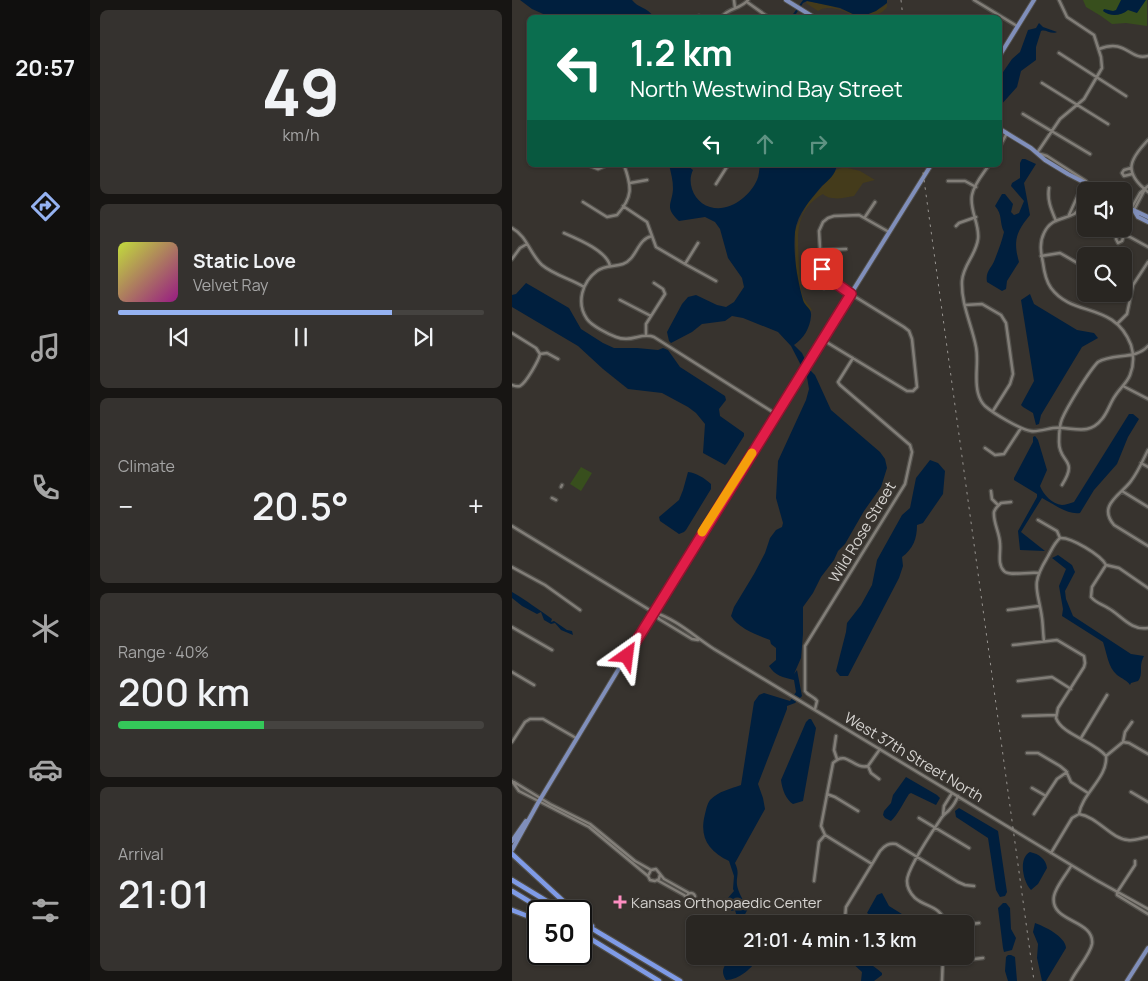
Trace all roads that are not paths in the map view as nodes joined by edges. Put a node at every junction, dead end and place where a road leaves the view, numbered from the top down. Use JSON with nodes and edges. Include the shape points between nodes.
{"nodes":[{"id":1,"x":734,"y":0,"type":"edge"},
{"id":2,"x":787,"y":0,"type":"edge"},
{"id":3,"x":974,"y":0,"type":"edge"},
{"id":4,"x":1034,"y":0,"type":"edge"},
{"id":5,"x":1059,"y":0,"type":"edge"},
{"id":6,"x":747,"y":1,"type":"edge"},
{"id":7,"x":736,"y":8,"type":"junction"},
{"id":8,"x":723,"y":15,"type":"edge"},
{"id":9,"x":765,"y":15,"type":"edge"},
{"id":10,"x":810,"y":15,"type":"edge"},
{"id":11,"x":999,"y":15,"type":"edge"},
{"id":12,"x":1002,"y":17,"type":"edge"},
{"id":13,"x":1018,"y":26,"type":"junction"},
{"id":14,"x":1099,"y":49,"type":"junction"},
{"id":15,"x":1002,"y":52,"type":"edge"},
{"id":16,"x":1059,"y":53,"type":"dead end"},
{"id":17,"x":1148,"y":56,"type":"edge"},
{"id":18,"x":1098,"y":78,"type":"junction"},
{"id":19,"x":1042,"y":83,"type":"dead end"},
{"id":20,"x":1126,"y":96,"type":"dead end"},
{"id":21,"x":1078,"y":106,"type":"junction"},
{"id":22,"x":1023,"y":114,"type":"dead end"},
{"id":23,"x":1108,"y":124,"type":"dead end"},
{"id":24,"x":1002,"y":130,"type":"edge"},
{"id":25,"x":1051,"y":131,"type":"junction"},
{"id":26,"x":1007,"y":134,"type":"junction"},
{"id":27,"x":1148,"y":140,"type":"edge"},
{"id":28,"x":1002,"y":143,"type":"edge"},
{"id":29,"x":1037,"y":153,"type":"junction"},
{"id":30,"x":1090,"y":154,"type":"dead end"},
{"id":31,"x":625,"y":167,"type":"edge"},
{"id":32,"x":726,"y":167,"type":"edge"},
{"id":33,"x":930,"y":167,"type":"edge"},
{"id":34,"x":988,"y":167,"type":"edge"},
{"id":35,"x":1131,"y":168,"type":"junction"},
{"id":36,"x":1132,"y":174,"type":"junction"},
{"id":37,"x":647,"y":180,"type":"dead end"},
{"id":38,"x":948,"y":181,"type":"dead end"},
{"id":39,"x":1081,"y":182,"type":"edge"},
{"id":40,"x":630,"y":183,"type":"junction"},
{"id":41,"x":716,"y":184,"type":"dead end"},
{"id":42,"x":1148,"y":186,"type":"edge"},
{"id":43,"x":976,"y":187,"type":"junction"},
{"id":44,"x":1049,"y":188,"type":"dead end"},
{"id":45,"x":1146,"y":191,"type":"edge"},
{"id":46,"x":1077,"y":198,"type":"edge"},
{"id":47,"x":583,"y":202,"type":"dead end"},
{"id":48,"x":875,"y":202,"type":"dead end"},
{"id":49,"x":623,"y":206,"type":"junction"},
{"id":50,"x":1077,"y":211,"type":"edge"},
{"id":51,"x":1133,"y":211,"type":"junction"},
{"id":52,"x":1070,"y":215,"type":"junction"},
{"id":53,"x":865,"y":217,"type":"junction"},
{"id":54,"x":976,"y":217,"type":"junction"},
{"id":55,"x":1148,"y":217,"type":"edge"},
{"id":56,"x":1056,"y":221,"type":"junction"},
{"id":57,"x":1148,"y":222,"type":"edge"},
{"id":58,"x":956,"y":226,"type":"dead end"},
{"id":59,"x":512,"y":228,"type":"edge"},
{"id":60,"x":889,"y":232,"type":"junction"},
{"id":61,"x":564,"y":233,"type":"dead end"},
{"id":62,"x":652,"y":236,"type":"junction"},
{"id":63,"x":1117,"y":237,"type":"edge"},
{"id":64,"x":1123,"y":237,"type":"edge"},
{"id":65,"x":1128,"y":237,"type":"edge"},
{"id":66,"x":698,"y":243,"type":"dead end"},
{"id":67,"x":527,"y":244,"type":"junction"},
{"id":68,"x":1148,"y":247,"type":"edge"},
{"id":69,"x":846,"y":249,"type":"dead end"},
{"id":70,"x":820,"y":250,"type":"junction"},
{"id":71,"x":1042,"y":256,"type":"junction"},
{"id":72,"x":512,"y":259,"type":"edge"},
{"id":73,"x":1148,"y":262,"type":"edge"},
{"id":74,"x":1077,"y":263,"type":"edge"},
{"id":75,"x":685,"y":264,"type":"junction"},
{"id":76,"x":610,"y":266,"type":"junction"},
{"id":77,"x":830,"y":279,"type":"junction"},
{"id":78,"x":716,"y":281,"type":"dead end"},
{"id":79,"x":654,"y":283,"type":"dead end"},
{"id":80,"x":584,"y":287,"type":"junction"},
{"id":81,"x":824,"y":288,"type":"dead end"},
{"id":82,"x":851,"y":294,"type":"junction"},
{"id":83,"x":620,"y":300,"type":"dead end"},
{"id":84,"x":965,"y":305,"type":"junction"},
{"id":85,"x":651,"y":316,"type":"junction"},
{"id":86,"x":1117,"y":324,"type":"junction"},
{"id":87,"x":512,"y":333,"type":"edge"},
{"id":88,"x":646,"y":335,"type":"junction"},
{"id":89,"x":822,"y":339,"type":"junction"},
{"id":90,"x":1148,"y":346,"type":"edge"},
{"id":91,"x":540,"y":354,"type":"junction"},
{"id":92,"x":1133,"y":354,"type":"junction"},
{"id":93,"x":853,"y":358,"type":"junction"},
{"id":94,"x":558,"y":359,"type":"dead end"},
{"id":95,"x":512,"y":385,"type":"edge"},
{"id":96,"x":1123,"y":386,"type":"junction"},
{"id":97,"x":1148,"y":399,"type":"edge"},
{"id":98,"x":993,"y":411,"type":"junction"},
{"id":99,"x":776,"y":414,"type":"junction"},
{"id":100,"x":1021,"y":428,"type":"junction"},
{"id":101,"x":1060,"y":428,"type":"junction"},
{"id":102,"x":985,"y":448,"type":"dead end"},
{"id":103,"x":1148,"y":450,"type":"edge"},
{"id":104,"x":1141,"y":464,"type":"junction"},
{"id":105,"x":1148,"y":468,"type":"edge"},
{"id":106,"x":1062,"y":485,"type":"dead end"},
{"id":107,"x":991,"y":491,"type":"dead end"},
{"id":108,"x":1122,"y":491,"type":"junction"},
{"id":109,"x":552,"y":498,"type":"dead end"},
{"id":110,"x":556,"y":500,"type":"dead end"},
{"id":111,"x":1010,"y":502,"type":"dead end"},
{"id":112,"x":998,"y":505,"type":"junction"},
{"id":113,"x":1148,"y":507,"type":"edge"},
{"id":114,"x":1109,"y":517,"type":"junction"},
{"id":115,"x":1104,"y":518,"type":"dead end"},
{"id":116,"x":1038,"y":520,"type":"dead end"},
{"id":117,"x":512,"y":526,"type":"edge"},
{"id":118,"x":532,"y":534,"type":"dead end"},
{"id":119,"x":530,"y":538,"type":"junction"},
{"id":120,"x":1060,"y":538,"type":"junction"},
{"id":121,"x":1148,"y":546,"type":"edge"},
{"id":122,"x":1106,"y":564,"type":"junction"},
{"id":123,"x":512,"y":567,"type":"edge"},
{"id":124,"x":1039,"y":573,"type":"junction"},
{"id":125,"x":1148,"y":588,"type":"edge"},
{"id":126,"x":1039,"y":606,"type":"junction"},
{"id":127,"x":580,"y":610,"type":"dead end"},
{"id":128,"x":1008,"y":610,"type":"dead end"},
{"id":129,"x":653,"y":612,"type":"junction"},
{"id":130,"x":512,"y":628,"type":"edge"},
{"id":131,"x":1148,"y":628,"type":"edge"},
{"id":132,"x":1044,"y":641,"type":"junction"},
{"id":133,"x":1012,"y":645,"type":"dead end"},
{"id":134,"x":552,"y":650,"type":"dead end"},
{"id":135,"x":512,"y":672,"type":"edge"},
{"id":136,"x":1018,"y":681,"type":"dead end"},
{"id":137,"x":534,"y":685,"type":"dead end"},
{"id":138,"x":1071,"y":689,"type":"junction"},
{"id":139,"x":1107,"y":695,"type":"dead end"},
{"id":140,"x":815,"y":710,"type":"junction"},
{"id":141,"x":1023,"y":716,"type":"dead end"},
{"id":142,"x":1056,"y":716,"type":"junction"},
{"id":143,"x":1132,"y":722,"type":"dead end"},
{"id":144,"x":836,"y":736,"type":"dead end"},
{"id":145,"x":577,"y":738,"type":"junction"},
{"id":146,"x":1081,"y":738,"type":"junction"},
{"id":147,"x":512,"y":742,"type":"edge"},
{"id":148,"x":1124,"y":742,"type":"junction"},
{"id":149,"x":880,"y":748,"type":"junction"},
{"id":150,"x":1027,"y":753,"type":"dead end"},
{"id":151,"x":1148,"y":754,"type":"edge"},
{"id":152,"x":1106,"y":756,"type":"junction"},
{"id":153,"x":837,"y":759,"type":"junction"},
{"id":154,"x":868,"y":766,"type":"junction"},
{"id":155,"x":1066,"y":772,"type":"junction"},
{"id":156,"x":879,"y":779,"type":"dead end"},
{"id":157,"x":512,"y":782,"type":"edge"},
{"id":158,"x":1032,"y":788,"type":"dead end"},
{"id":159,"x":952,"y":792,"type":"junction"},
{"id":160,"x":1131,"y":792,"type":"dead end"},
{"id":161,"x":1088,"y":793,"type":"junction"},
{"id":162,"x":827,"y":794,"type":"junction"},
{"id":163,"x":958,"y":796,"type":"junction"},
{"id":164,"x":1046,"y":796,"type":"junction"},
{"id":165,"x":541,"y":798,"type":"junction"},
{"id":166,"x":1148,"y":802,"type":"edge"},
{"id":167,"x":538,"y":803,"type":"junction"},
{"id":168,"x":858,"y":811,"type":"dead end"},
{"id":169,"x":943,"y":814,"type":"junction"},
{"id":170,"x":1034,"y":814,"type":"dead end"},
{"id":171,"x":1079,"y":814,"type":"junction"},
{"id":172,"x":919,"y":818,"type":"dead end"},
{"id":173,"x":935,"y":828,"type":"junction"},
{"id":174,"x":825,"y":835,"type":"junction"},
{"id":175,"x":1148,"y":836,"type":"edge"},
{"id":176,"x":512,"y":841,"type":"edge"},
{"id":177,"x":969,"y":848,"type":"dead end"},
{"id":178,"x":512,"y":850,"type":"edge"},
{"id":179,"x":1051,"y":852,"type":"junction"},
{"id":180,"x":512,"y":854,"type":"edge"},
{"id":181,"x":917,"y":858,"type":"junction"},
{"id":182,"x":1135,"y":862,"type":"dead end"},
{"id":183,"x":872,"y":864,"type":"junction"},
{"id":184,"x":1072,"y":865,"type":"junction"},
{"id":185,"x":651,"y":870,"type":"junction"},
{"id":186,"x":660,"y":874,"type":"junction"},
{"id":187,"x":648,"y":876,"type":"junction"},
{"id":188,"x":512,"y":880,"type":"edge"},
{"id":189,"x":657,"y":880,"type":"junction"},
{"id":190,"x":814,"y":881,"type":"dead end"},
{"id":191,"x":974,"y":886,"type":"dead end"},
{"id":192,"x":512,"y":891,"type":"edge"},
{"id":193,"x":689,"y":893,"type":"junction"},
{"id":194,"x":1117,"y":893,"type":"junction"},
{"id":195,"x":686,"y":898,"type":"junction"},
{"id":196,"x":527,"y":900,"type":"edge"},
{"id":197,"x":545,"y":900,"type":"edge"},
{"id":198,"x":562,"y":900,"type":"edge"},
{"id":199,"x":1148,"y":909,"type":"edge"},
{"id":200,"x":512,"y":910,"type":"edge"},
{"id":201,"x":1148,"y":914,"type":"edge"},
{"id":202,"x":845,"y":915,"type":"edge"},
{"id":203,"x":942,"y":915,"type":"edge"},
{"id":204,"x":527,"y":916,"type":"edge"},
{"id":205,"x":979,"y":923,"type":"dead end"},
{"id":206,"x":974,"y":924,"type":"edge"},
{"id":207,"x":592,"y":926,"type":"edge"},
{"id":208,"x":592,"y":929,"type":"edge"},
{"id":209,"x":607,"y":938,"type":"junction"},
{"id":210,"x":592,"y":940,"type":"edge"},
{"id":211,"x":1147,"y":948,"type":"edge"},
{"id":212,"x":983,"y":958,"type":"dead end"},
{"id":213,"x":974,"y":960,"type":"edge"},
{"id":214,"x":942,"y":965,"type":"edge"},
{"id":215,"x":659,"y":981,"type":"edge"},
{"id":216,"x":680,"y":981,"type":"edge"},
{"id":217,"x":942,"y":981,"type":"edge"},
{"id":218,"x":1071,"y":981,"type":"edge"},
{"id":219,"x":1127,"y":981,"type":"edge"}],
"edges":[{"from":1,"to":7,"type":"street"},
{"from":2,"to":10,"type":"main road"},
{"from":3,"to":11,"type":"street"},
{"from":4,"to":13,"type":"main road"},
{"from":5,"to":14,"type":"street","via":[[1067,17],[1094,35]]},
{"from":6,"to":7,"type":"street"},
{"from":6,"to":9,"type":"street"},
{"from":7,"to":8,"type":"street"},
{"from":12,"to":13,"type":"street"},
{"from":13,"to":15,"type":"main road"},
{"from":14,"to":17,"type":"street","via":[[1115,45],[1140,57]]},
{"from":14,"to":18,"type":"street","via":[[1102,64]]},
{"from":16,"to":18,"type":"street"},
{"from":18,"to":20,"type":"street"},
{"from":18,"to":21,"type":"street"},
{"from":19,"to":21,"type":"street"},
{"from":21,"to":23,"type":"street"},
{"from":21,"to":25,"type":"street","via":[[1060,118]]},
{"from":22,"to":25,"type":"street"},
{"from":24,"to":26,"type":"main road"},
{"from":25,"to":29,"type":"street"},
{"from":25,"to":30,"type":"street"},
{"from":26,"to":28,"type":"street"},
{"from":26,"to":29,"type":"main road"},
{"from":27,"to":35,"type":"street","via":[[1135,154]]},
{"from":29,"to":39,"type":"main road"},
{"from":31,"to":40,"type":"street"},
{"from":32,"to":41,"type":"street"},
{"from":33,"to":60,"type":"main road"},
{"from":34,"to":43,"type":"street"},
{"from":35,"to":36,"type":"street"},
{"from":35,"to":36,"type":"street","via":[[1122,173],[1124,176]]},
{"from":36,"to":45,"type":"street"},
{"from":37,"to":40,"type":"street"},
{"from":38,"to":43,"type":"street","via":[[965,181]]},
{"from":40,"to":49,"type":"street","via":[[630,194]]},
{"from":42,"to":45,"type":"street"},
{"from":43,"to":54,"type":"street","via":[[972,198]]},
{"from":44,"to":56,"type":"street","via":[[1049,202]]},
{"from":45,"to":51,"type":"street","via":[[1140,193]]},
{"from":46,"to":52,"type":"street"},
{"from":47,"to":49,"type":"street","via":[[610,217],[617,215]]},
{"from":48,"to":53,"type":"street"},
{"from":49,"to":62,"type":"street","via":[[647,222]]},
{"from":50,"to":52,"type":"street"},
{"from":51,"to":55,"type":"main road"},
{"from":51,"to":57,"type":"main road"},
{"from":52,"to":56,"type":"street"},
{"from":53,"to":60,"type":"street"},
{"from":53,"to":70,"type":"street","via":[[856,214],[825,220],[820,231]]},
{"from":54,"to":58,"type":"street"},
{"from":54,"to":84,"type":"street","via":[[978,239],[962,280]]},
{"from":56,"to":71,"type":"street","via":[[1044,234],[1040,246]]},
{"from":59,"to":67,"type":"street"},
{"from":60,"to":82,"type":"main road"},
{"from":61,"to":76,"type":"street","via":[[605,255]]},
{"from":62,"to":75,"type":"street","via":[[658,248]]},
{"from":62,"to":76,"type":"street","via":[[641,243],[629,260]]},
{"from":63,"to":64,"type":"street","via":[[1118,243]]},
{"from":65,"to":68,"type":"street"},
{"from":66,"to":75,"type":"street"},
{"from":67,"to":72,"type":"street"},
{"from":67,"to":80,"type":"street","via":[[546,268]]},
{"from":69,"to":70,"type":"street"},
{"from":70,"to":77,"type":"street","via":[[822,269]]},
{"from":71,"to":74,"type":"street","via":[[1060,253]]},
{"from":71,"to":86,"type":"street","via":[[1047,280],[1058,295]]},
{"from":73,"to":86,"type":"street","via":[[1134,285],[1127,314]]},
{"from":75,"to":78,"type":"street"},
{"from":76,"to":80,"type":"street","via":[[597,271]]},
{"from":77,"to":81,"type":"street"},
{"from":77,"to":82,"type":"street"},
{"from":79,"to":85,"type":"street","via":[[665,294]]},
{"from":80,"to":88,"type":"street","via":[[581,301],[590,321],[621,339]]},
{"from":82,"to":89,"type":"main road"},
{"from":82,"to":93,"type":"street","via":[[909,331],[917,387],[907,391]]},
{"from":83,"to":85,"type":"street"},
{"from":84,"to":98,"type":"street","via":[[976,346],[976,386],[986,407]]},
{"from":84,"to":98,"type":"street","via":[[982,304],[1002,315],[1006,323],[1013,374]]},
{"from":85,"to":88,"type":"street","via":[[645,326]]},
{"from":86,"to":92,"type":"street","via":[[1126,335]]},
{"from":87,"to":91,"type":"street"},
{"from":88,"to":99,"type":"street","via":[[654,336]]},
{"from":89,"to":93,"type":"street"},
{"from":89,"to":99,"type":"main road"},
{"from":90,"to":92,"type":"street"},
{"from":91,"to":94,"type":"street","via":[[547,353]]},
{"from":91,"to":95,"type":"street","via":[[525,381],[519,386]]},
{"from":92,"to":96,"type":"street","via":[[1131,373]]},
{"from":92,"to":101,"type":"street","via":[[1098,362],[1063,416]]},
{"from":93,"to":140,"type":"street","name":"Wild Rose Street","via":[[838,382],[910,446],[912,452],[905,484],[806,646],[805,691],[816,698]]},
{"from":96,"to":97,"type":"street"},
{"from":96,"to":101,"type":"street","via":[[1092,428],[1081,431]]},
{"from":98,"to":100,"type":"street"},
{"from":99,"to":129,"type":"main road"},
{"from":100,"to":101,"type":"street","via":[[1030,431]]},
{"from":100,"to":102,"type":"street","via":[[1004,454],[995,455]]},
{"from":101,"to":106,"type":"street","via":[[1060,446],[1070,466]]},
{"from":103,"to":104,"type":"street"},
{"from":104,"to":105,"type":"street"},
{"from":104,"to":108,"type":"street"},
{"from":107,"to":112,"type":"street","via":[[992,499]]},
{"from":108,"to":113,"type":"street"},
{"from":108,"to":114,"type":"street","via":[[1110,502]]},
{"from":109,"to":110,"type":"street"},
{"from":111,"to":112,"type":"street"},
{"from":112,"to":124,"type":"street","via":[[994,513],[1004,571],[1010,574]]},
{"from":114,"to":115,"type":"street"},
{"from":114,"to":121,"type":"street","via":[[1114,525]]},
{"from":116,"to":120,"type":"street","via":[[1057,531]]},
{"from":117,"to":119,"type":"street","name":"West 37th Street North"},
{"from":118,"to":119,"type":"street"},
{"from":119,"to":129,"type":"street","name":"West 37th Street North"},
{"from":120,"to":122,"type":"street","via":[[1070,539]]},
{"from":120,"to":124,"type":"street"},
{"from":122,"to":125,"type":"street","via":[[1120,568]]},
{"from":122,"to":131,"type":"street","via":[[1092,587],[1091,597],[1126,622],[1138,628]]},
{"from":123,"to":127,"type":"street"},
{"from":124,"to":126,"type":"street","via":[[1036,586]]},
{"from":126,"to":128,"type":"street"},
{"from":126,"to":132,"type":"street"},
{"from":129,"to":140,"type":"street","name":"West 37th Street North","via":[[695,634]]},
{"from":129,"to":145,"type":"main road"},
{"from":130,"to":134,"type":"street"},
{"from":132,"to":133,"type":"street"},
{"from":132,"to":138,"type":"street","via":[[1057,640],[1085,659]]},
{"from":135,"to":137,"type":"street"},
{"from":136,"to":138,"type":"street","via":[[1052,677]]},
{"from":138,"to":142,"type":"street"},
{"from":139,"to":146,"type":"street"},
{"from":140,"to":149,"type":"street","name":"West 37th Street North"},
{"from":141,"to":142,"type":"street"},
{"from":142,"to":146,"type":"street","via":[[1060,726]]},
{"from":143,"to":148,"type":"street","via":[[1125,732]]},
{"from":144,"to":153,"type":"street","via":[[834,750]]},
{"from":145,"to":147,"type":"street","via":[[543,719],[534,719],[525,722]]},
{"from":145,"to":165,"type":"main road"},
{"from":146,"to":152,"type":"street"},
{"from":148,"to":151,"type":"street"},
{"from":148,"to":152,"type":"street"},
{"from":149,"to":154,"type":"street"},
{"from":149,"to":159,"type":"street","name":"West 37th Street North"},
{"from":150,"to":155,"type":"street","via":[[1043,755]]},
{"from":152,"to":161,"type":"street","via":[[1104,769]]},
{"from":153,"to":154,"type":"street","via":[[844,758],[860,767]]},
{"from":153,"to":162,"type":"street","via":[[831,767]]},
{"from":154,"to":156,"type":"street"},
{"from":155,"to":161,"type":"street","via":[[1071,782]]},
{"from":155,"to":164,"type":"street"},
{"from":157,"to":165,"type":"street"},
{"from":157,"to":167,"type":"street","via":[[519,792]]},
{"from":158,"to":164,"type":"street"},
{"from":159,"to":163,"type":"street","name":"West 37th Street North"},
{"from":159,"to":169,"type":"street"},
{"from":160,"to":166,"type":"street"},
{"from":161,"to":171,"type":"street"},
{"from":162,"to":168,"type":"street"},
{"from":162,"to":174,"type":"street","via":[[821,826]]},
{"from":163,"to":169,"type":"street","via":[[949,811]]},
{"from":163,"to":179,"type":"street","name":"West 37th Street North"},
{"from":164,"to":170,"type":"street"},
{"from":165,"to":167,"type":"main road"},
{"from":165,"to":185,"type":"street","via":[[596,828],[635,861]]},
{"from":167,"to":176,"type":"main road"},
{"from":167,"to":178,"type":"main road"},
{"from":167,"to":187,"type":"street","via":[[589,828]]},
{"from":169,"to":173,"type":"street"},
{"from":171,"to":175,"type":"street","via":[[1126,840]]},
{"from":171,"to":179,"type":"street","via":[[1072,818]]},
{"from":172,"to":173,"type":"street"},
{"from":173,"to":177,"type":"street"},
{"from":173,"to":181,"type":"street"},
{"from":174,"to":183,"type":"street"},
{"from":174,"to":190,"type":"street","via":[[819,842]]},
{"from":179,"to":184,"type":"street","name":"West 37th Street North"},
{"from":180,"to":198,"type":"highway"},
{"from":181,"to":183,"type":"street","via":[[896,844],[886,845]]},
{"from":181,"to":191,"type":"street","via":[[961,884]]},
{"from":181,"to":203,"type":"street","via":[[908,875],[910,892]]},
{"from":182,"to":194,"type":"street"},
{"from":183,"to":202,"type":"street","via":[[846,907]]},
{"from":184,"to":194,"type":"street","name":"West 37th Street North"},
{"from":184,"to":218,"type":"street","via":[[1054,895],[1054,905],[1061,914],[1088,931],[1092,941]]},
{"from":185,"to":186,"type":"street","via":[[656,869]]},
{"from":185,"to":187,"type":"street"},
{"from":186,"to":189,"type":"street"},
{"from":186,"to":193,"type":"street"},
{"from":187,"to":189,"type":"street","via":[[652,881]]},
{"from":188,"to":197,"type":"highway"},
{"from":189,"to":195,"type":"street"},
{"from":192,"to":196,"type":"highway"},
{"from":193,"to":195,"type":"street"},
{"from":193,"to":195,"type":"street","via":[[694,894],[694,899]]},
{"from":194,"to":199,"type":"street","name":"West 37th Street North"},
{"from":194,"to":201,"type":"street","name":"West 37th Street North"},
{"from":200,"to":204,"type":"highway"},
{"from":205,"to":206,"type":"street"},
{"from":207,"to":209,"type":"highway"},
{"from":208,"to":209,"type":"highway"},
{"from":209,"to":216,"type":"highway"},
{"from":210,"to":215,"type":"highway"},
{"from":211,"to":219,"type":"main road"},
{"from":212,"to":213,"type":"street"},
{"from":214,"to":217,"type":"street"}]}
